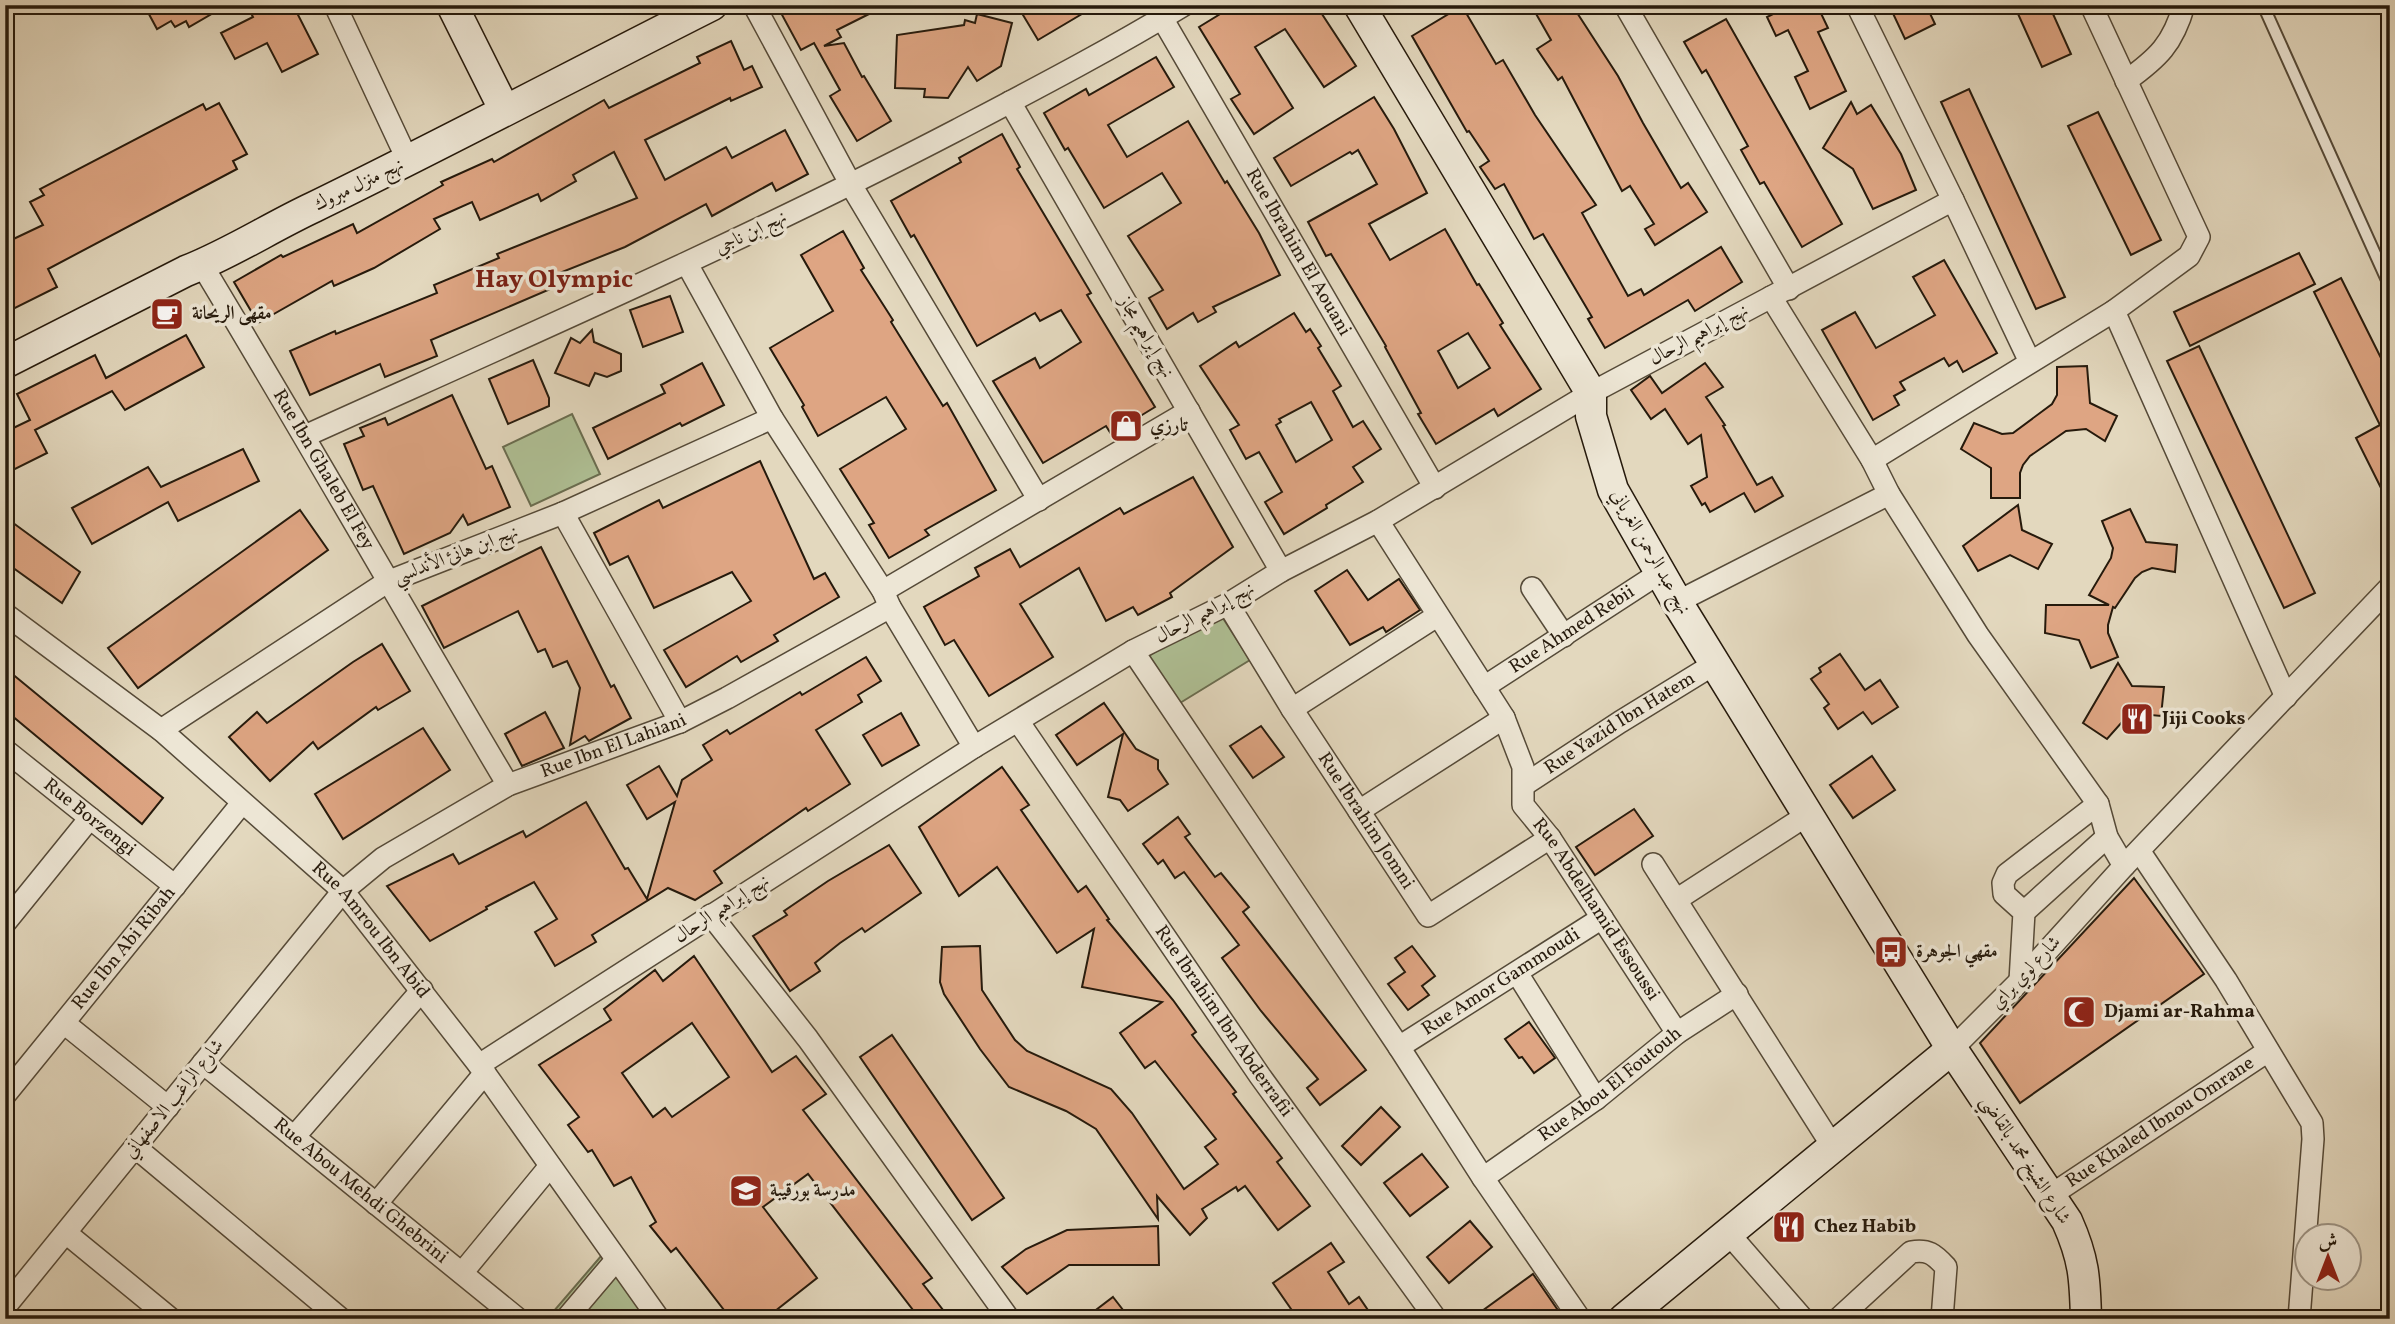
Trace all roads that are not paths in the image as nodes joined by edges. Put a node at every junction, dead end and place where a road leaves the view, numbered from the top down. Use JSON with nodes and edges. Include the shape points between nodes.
{"nodes":[{"id":1,"x":335,"y":5,"type":"edge"},
{"id":2,"x":452,"y":5,"type":"edge"},
{"id":3,"x":712,"y":5,"type":"edge"},
{"id":4,"x":754,"y":5,"type":"edge"},
{"id":5,"x":1184,"y":5,"type":"edge"},
{"id":6,"x":1359,"y":5,"type":"edge"},
{"id":7,"x":1625,"y":5,"type":"edge"},
{"id":8,"x":1857,"y":5,"type":"edge"},
{"id":9,"x":2091,"y":5,"type":"edge"},
{"id":10,"x":2184,"y":5,"type":"edge"},
{"id":11,"x":2263,"y":5,"type":"edge"},
{"id":12,"x":1162,"y":18,"type":"junction"},
{"id":13,"x":2126,"y":81,"type":"junction"},
{"id":14,"x":1010,"y":102,"type":"junction"},
{"id":15,"x":504,"y":109,"type":"junction"},
{"id":16,"x":408,"y":161,"type":"junction"},
{"id":17,"x":851,"y":185,"type":"junction"},
{"id":18,"x":1953,"y":200,"type":"junction"},
{"id":19,"x":687,"y":264,"type":"junction"},
{"id":20,"x":202,"y":265,"type":"junction"},
{"id":21,"x":2390,"y":287,"type":"edge"},
{"id":22,"x":1780,"y":293,"type":"junction"},
{"id":23,"x":2114,"y":311,"type":"junction"},
{"id":24,"x":6,"y":362,"type":"edge"},
{"id":25,"x":2030,"y":362,"type":"junction"},
{"id":26,"x":1591,"y":393,"type":"junction"},
{"id":27,"x":1189,"y":411,"type":"junction"},
{"id":28,"x":772,"y":418,"type":"junction"},
{"id":29,"x":305,"y":436,"type":"junction"},
{"id":30,"x":1872,"y":460,"type":"junction"},
{"id":31,"x":1435,"y":488,"type":"junction"},
{"id":32,"x":1889,"y":494,"type":"junction"},
{"id":33,"x":1039,"y":500,"type":"junction"},
{"id":34,"x":563,"y":513,"type":"junction"},
{"id":35,"x":1378,"y":521,"type":"junction"},
{"id":36,"x":1281,"y":571,"type":"junction"},
{"id":37,"x":1661,"y":572,"type":"junction"},
{"id":38,"x":387,"y":582,"type":"junction"},
{"id":39,"x":1532,"y":587,"type":"dead end"},
{"id":40,"x":2390,"y":587,"type":"edge"},
{"id":41,"x":886,"y":599,"type":"junction"},
{"id":42,"x":1678,"y":602,"type":"junction"},
{"id":43,"x":1228,"y":604,"type":"junction"},
{"id":44,"x":5,"y":614,"type":"edge"},
{"id":45,"x":1437,"y":616,"type":"junction"},
{"id":46,"x":1564,"y":636,"type":"junction"},
{"id":47,"x":1133,"y":651,"type":"junction"},
{"id":48,"x":1716,"y":663,"type":"junction"},
{"id":49,"x":1484,"y":687,"type":"junction"},
{"id":50,"x":2286,"y":697,"type":"junction"},
{"id":51,"x":1293,"y":709,"type":"junction"},
{"id":52,"x":1504,"y":718,"type":"junction"},
{"id":53,"x":1018,"y":721,"type":"junction"},
{"id":54,"x":680,"y":722,"type":"junction"},
{"id":55,"x":161,"y":730,"type":"junction"},
{"id":56,"x":974,"y":747,"type":"junction"},
{"id":57,"x":5,"y":750,"type":"edge"},
{"id":58,"x":508,"y":785,"type":"junction"},
{"id":59,"x":1524,"y":785,"type":"junction"},
{"id":60,"x":242,"y":803,"type":"junction"},
{"id":61,"x":2098,"y":804,"type":"junction"},
{"id":62,"x":1359,"y":811,"type":"junction"},
{"id":63,"x":1809,"y":814,"type":"junction"},
{"id":64,"x":90,"y":818,"type":"junction"},
{"id":65,"x":2107,"y":837,"type":"junction"},
{"id":66,"x":1550,"y":838,"type":"junction"},
{"id":67,"x":2132,"y":859,"type":"junction"},
{"id":68,"x":1653,"y":864,"type":"dead end"},
{"id":69,"x":175,"y":886,"type":"junction"},
{"id":70,"x":343,"y":891,"type":"junction"},
{"id":71,"x":14,"y":896,"type":"edge"},
{"id":72,"x":1676,"y":900,"type":"junction"},
{"id":73,"x":2024,"y":912,"type":"junction"},
{"id":74,"x":711,"y":915,"type":"junction"},
{"id":75,"x":1602,"y":918,"type":"junction"},
{"id":76,"x":5,"y":923,"type":"edge"},
{"id":77,"x":1517,"y":972,"type":"junction"},
{"id":78,"x":2020,"y":981,"type":"junction"},
{"id":79,"x":422,"y":990,"type":"junction"},
{"id":80,"x":1737,"y":994,"type":"junction"},
{"id":81,"x":64,"y":1023,"type":"junction"},
{"id":82,"x":1677,"y":1033,"type":"junction"},
{"id":83,"x":1399,"y":1047,"type":"junction"},
{"id":84,"x":1952,"y":1049,"type":"junction"},
{"id":85,"x":2268,"y":1051,"type":"junction"},
{"id":86,"x":203,"y":1063,"type":"junction"},
{"id":87,"x":482,"y":1069,"type":"junction"},
{"id":88,"x":5,"y":1095,"type":"edge"},
{"id":89,"x":1596,"y":1099,"type":"junction"},
{"id":90,"x":168,"y":1107,"type":"junction"},
{"id":91,"x":294,"y":1137,"type":"junction"},
{"id":92,"x":135,"y":1147,"type":"junction"},
{"id":93,"x":1833,"y":1147,"type":"junction"},
{"id":94,"x":550,"y":1166,"type":"junction"},
{"id":95,"x":1483,"y":1178,"type":"junction"},
{"id":96,"x":2051,"y":1195,"type":"junction"},
{"id":97,"x":376,"y":1204,"type":"junction"},
{"id":98,"x":66,"y":1233,"type":"junction"},
{"id":99,"x":1729,"y":1234,"type":"junction"},
{"id":100,"x":616,"y":1260,"type":"junction"},
{"id":101,"x":462,"y":1273,"type":"junction"},
{"id":102,"x":5,"y":1307,"type":"edge"},
{"id":103,"x":171,"y":1319,"type":"edge"},
{"id":104,"x":341,"y":1319,"type":"edge"},
{"id":105,"x":517,"y":1319,"type":"edge"},
{"id":106,"x":566,"y":1319,"type":"edge"},
{"id":107,"x":659,"y":1319,"type":"edge"},
{"id":108,"x":1009,"y":1319,"type":"edge"},
{"id":109,"x":1436,"y":1319,"type":"edge"},
{"id":110,"x":1580,"y":1319,"type":"edge"},
{"id":111,"x":1624,"y":1319,"type":"edge"},
{"id":112,"x":1803,"y":1319,"type":"edge"},
{"id":113,"x":1838,"y":1319,"type":"edge"},
{"id":114,"x":1942,"y":1319,"type":"edge"},
{"id":115,"x":2086,"y":1319,"type":"edge"},
{"id":116,"x":2299,"y":1319,"type":"edge"}],
"edges":[{"from":1,"to":16,"type":"street"},
{"from":2,"to":15,"type":"street"},
{"from":3,"to":15,"type":"street","name":"نهج منزل مبروك"},
{"from":4,"to":17,"type":"street"},
{"from":5,"to":12,"type":"street","name":"نهج ابن ناجي"},
{"from":6,"to":26,"type":"street","name":"نهج عبد الرحمن الغرياني"},
{"from":7,"to":22,"type":"street"},
{"from":8,"to":18,"type":"street"},
{"from":9,"to":13,"type":"street"},
{"from":10,"to":13,"type":"street","via":[[2176,31],[2157,58]]},
{"from":11,"to":21,"type":"lane"},
{"from":12,"to":14,"type":"street","name":"نهج ابن ناجي"},
{"from":12,"to":31,"type":"street","name":"Rue Ibrahim El Aouani"},
{"from":13,"to":23,"type":"street","via":[[2199,237],[2189,256]]},
{"from":14,"to":17,"type":"street","name":"نهج ابن ناجي"},
{"from":14,"to":27,"type":"street","name":"نهج إبراهيم مجاز"},
{"from":15,"to":16,"type":"street","name":"نهج منزل مبروك"},
{"from":16,"to":20,"type":"street","name":"نهج منزل مبروك"},
{"from":17,"to":19,"type":"street","name":"نهج ابن ناجي"},
{"from":17,"to":33,"type":"street"},
{"from":18,"to":22,"type":"street","name":"نهج إبراهيم الرحال"},
{"from":18,"to":25,"type":"street"},
{"from":19,"to":28,"type":"street"},
{"from":19,"to":29,"type":"street","name":"نهج ابن ناجي"},
{"from":20,"to":24,"type":"street","name":"نهج منزل مبروك"},
{"from":20,"to":29,"type":"street","name":"Rue Ibn Ghaleb El Fey"},
{"from":22,"to":26,"type":"street","name":"نهج إبراهيم الرحال"},
{"from":22,"to":30,"type":"street"},
{"from":23,"to":25,"type":"street"},
{"from":23,"to":50,"type":"street"},
{"from":25,"to":30,"type":"street"},
{"from":26,"to":31,"type":"street","name":"نهج إبراهيم الرحال"},
{"from":26,"to":37,"type":"street","name":"نهج عبد الرحمن الغرياني","via":[[1591,416],[1613,490]]},
{"from":27,"to":33,"type":"street","name":"Rue Ibn El Lahiani"},
{"from":27,"to":36,"type":"street","name":"نهج إبراهيم مجاز"},
{"from":28,"to":34,"type":"street","name":"نهج ابن هانئ الأندلسي"},
{"from":28,"to":41,"type":"street"},
{"from":29,"to":38,"type":"street","name":"Rue Ibn Ghaleb El Fey"},
{"from":30,"to":32,"type":"street"},
{"from":31,"to":35,"type":"street","name":"نهج إبراهيم الرحال"},
{"from":32,"to":42,"type":"street"},
{"from":32,"to":61,"type":"street","via":[[1978,635]]},
{"from":33,"to":41,"type":"street","name":"Rue Ibn El Lahiani"},
{"from":34,"to":38,"type":"street","name":"نهج ابن هانئ الأندلسي"},
{"from":34,"to":54,"type":"street"},
{"from":35,"to":36,"type":"street","name":"نهج إبراهيم الرحال"},
{"from":35,"to":45,"type":"street","name":"Rue Abdelhamid Essoussi"},
{"from":36,"to":43,"type":"street","name":"نهج إبراهيم الرحال"},
{"from":37,"to":42,"type":"street","name":"نهج عبد الرحمن الغرياني"},
{"from":37,"to":46,"type":"street","name":"Rue Ahmed Rebii"},
{"from":38,"to":55,"type":"street","name":"نهج ابن هانئ الأندلسي"},
{"from":38,"to":58,"type":"street","name":"Rue Ibn Ghaleb El Fey"},
{"from":39,"to":46,"type":"street"},
{"from":40,"to":50,"type":"street","name":"شارع لوي براي"},
{"from":41,"to":54,"type":"street","name":"Rue Ibn El Lahiani"},
{"from":41,"to":56,"type":"street"},
{"from":42,"to":48,"type":"street","name":"نهج عبد الرحمن الغرياني"},
{"from":43,"to":47,"type":"street","name":"نهج إبراهيم الرحال"},
{"from":43,"to":51,"type":"street","name":"Rue Ibrahim Jomni"},
{"from":44,"to":55,"type":"street","name":"Rue Amrou Ibn Abid"},
{"from":45,"to":49,"type":"street","name":"Rue Abdelhamid Essoussi"},
{"from":45,"to":51,"type":"street"},
{"from":46,"to":49,"type":"street","name":"Rue Ahmed Rebii"},
{"from":47,"to":53,"type":"street","name":"نهج إبراهيم الرحال"},
{"from":47,"to":83,"type":"street"},
{"from":48,"to":59,"type":"street","name":"Rue Yazid Ibn Hatem"},
{"from":48,"to":63,"type":"street","name":"نهج عبد الرحمن الغرياني"},
{"from":49,"to":52,"type":"street","name":"Rue Abdelhamid Essoussi"},
{"from":50,"to":67,"type":"street","name":"شارع لوي براي"},
{"from":51,"to":62,"type":"street","name":"Rue Ibrahim Jomni"},
{"from":52,"to":59,"type":"street","name":"Rue Abdelhamid Essoussi","via":[[1523,767]]},
{"from":52,"to":62,"type":"street"},
{"from":53,"to":56,"type":"street","name":"نهج إبراهيم الرحال"},
{"from":53,"to":109,"type":"street","name":"Rue Ibrahim Ibn Abderrafii","via":[[1260,1076]]},
{"from":54,"to":58,"type":"street","name":"Rue Ibn El Lahiani"},
{"from":55,"to":60,"type":"street","name":"Rue Amrou Ibn Abid"},
{"from":56,"to":74,"type":"street","name":"نهج إبراهيم الرحال"},
{"from":57,"to":64,"type":"street","name":"Rue Borzengi"},
{"from":58,"to":70,"type":"street","name":"Rue Ibn El Lahiani","via":[[383,858]]},
{"from":59,"to":66,"type":"street","name":"Rue Abdelhamid Essoussi","via":[[1523,806]]},
{"from":60,"to":69,"type":"street","name":"Rue Ibn Abi Ribah"},
{"from":60,"to":70,"type":"street","name":"Rue Amrou Ibn Abid"},
{"from":61,"to":65,"type":"street"},
{"from":61,"to":73,"type":"street","via":[[2007,874],[2004,894]]},
{"from":62,"to":66,"type":"street","name":"Rue Ibrahim Jomni","via":[[1428,916]]},
{"from":63,"to":72,"type":"street"},
{"from":63,"to":84,"type":"street","name":"نهج عبد الرحمن الغرياني"},
{"from":64,"to":69,"type":"street","name":"Rue Borzengi"},
{"from":64,"to":71,"type":"street"},
{"from":65,"to":67,"type":"street"},
{"from":65,"to":73,"type":"street"},
{"from":66,"to":75,"type":"street","name":"Rue Abdelhamid Essoussi"},
{"from":67,"to":78,"type":"street","name":"شارع لوي براي"},
{"from":67,"to":85,"type":"street","via":[[2226,980]]},
{"from":68,"to":72,"type":"street"},
{"from":69,"to":81,"type":"street","name":"Rue Ibn Abi Ribah"},
{"from":70,"to":79,"type":"street","name":"Rue Amrou Ibn Abid"},
{"from":70,"to":86,"type":"street","name":"شارع الراغب الاصفهاني"},
{"from":71,"to":76,"type":"street"},
{"from":72,"to":80,"type":"street"},
{"from":73,"to":78,"type":"street"},
{"from":74,"to":87,"type":"street","name":"نهج إبراهيم الرحال"},
{"from":74,"to":108,"type":"street","via":[[808,1039]]},
{"from":75,"to":77,"type":"street","name":"Rue Amor Gammoudi"},
{"from":75,"to":82,"type":"street","name":"Rue Abdelhamid Essoussi"},
{"from":77,"to":83,"type":"street","name":"Rue Amor Gammoudi"},
{"from":77,"to":89,"type":"street"},
{"from":78,"to":84,"type":"street","name":"شارع لوي براي"},
{"from":79,"to":87,"type":"street","name":"Rue Amrou Ibn Abid"},
{"from":79,"to":91,"type":"street"},
{"from":80,"to":82,"type":"street","name":"Rue Abou El Foutouh"},
{"from":80,"to":93,"type":"street"},
{"from":81,"to":88,"type":"street","name":"Rue Ibn Abi Ribah"},
{"from":81,"to":90,"type":"street"},
{"from":82,"to":89,"type":"street","name":"Rue Abou El Foutouh"},
{"from":83,"to":95,"type":"street"},
{"from":84,"to":93,"type":"street","name":"شارع لوي براي"},
{"from":84,"to":96,"type":"street","name":"شارع الشيخ محمد بالقاضي"},
{"from":85,"to":96,"type":"street","name":"Rue Khaled Ibnou Omrane"},
{"from":85,"to":116,"type":"street","via":[[2312,1123]]},
{"from":86,"to":90,"type":"street","name":"شارع الراغب الاصفهاني"},
{"from":86,"to":91,"type":"street","name":"Rue Abou Mehdi Ghebrini"},
{"from":87,"to":94,"type":"street","name":"Rue Amrou Ibn Abid"},
{"from":87,"to":97,"type":"street","name":"نهج إبراهيم الرحال"},
{"from":89,"to":95,"type":"street","name":"Rue Abou El Foutouh"},
{"from":90,"to":92,"type":"street","name":"شارع الراغب الاصفهاني"},
{"from":91,"to":97,"type":"street","name":"Rue Abou Mehdi Ghebrini"},
{"from":92,"to":98,"type":"street","name":"شارع الراغب الاصفهاني"},
{"from":92,"to":104,"type":"street"},
{"from":93,"to":99,"type":"street","name":"شارع لوي براي"},
{"from":94,"to":100,"type":"street","name":"Rue Amrou Ibn Abid"},
{"from":94,"to":101,"type":"street"},
{"from":95,"to":110,"type":"street"},
{"from":96,"to":115,"type":"street","name":"شارع الشيخ محمد بالقاضي","via":[[2078,1246],[2085,1273]]},
{"from":97,"to":101,"type":"street","name":"Rue Abou Mehdi Ghebrini"},
{"from":98,"to":102,"type":"street","name":"شارع الراغب الاصفهاني"},
{"from":98,"to":103,"type":"street"},
{"from":99,"to":111,"type":"street","name":"شارع لوي براي"},
{"from":99,"to":112,"type":"street"},
{"from":100,"to":106,"type":"street"},
{"from":100,"to":107,"type":"street","name":"Rue Amrou Ibn Abid"},
{"from":101,"to":105,"type":"street","name":"Rue Abou Mehdi Ghebrini"},
{"from":113,"to":114,"type":"street","via":[[1911,1252],[1922,1250],[1933,1253],[1946,1267]]}]}
